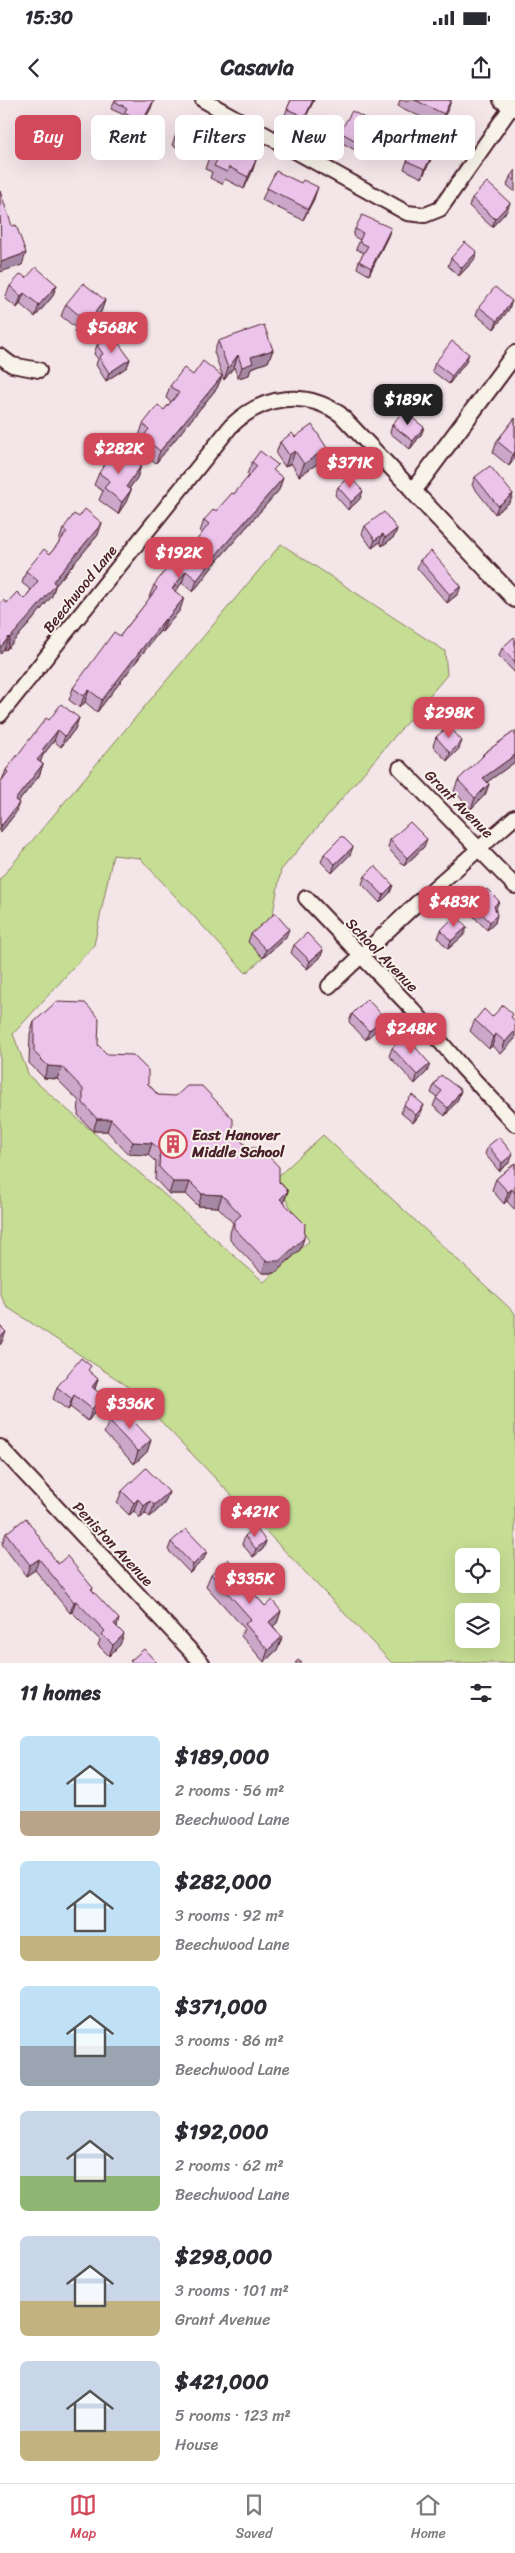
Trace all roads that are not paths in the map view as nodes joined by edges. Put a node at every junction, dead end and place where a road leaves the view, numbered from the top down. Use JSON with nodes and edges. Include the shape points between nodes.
{"nodes":[{"id":1,"x":203,"y":100,"type":"edge"},
{"id":2,"x":510,"y":105,"type":"edge"},
{"id":3,"x":515,"y":354,"type":"edge"},
{"id":4,"x":0,"y":356,"type":"edge"},
{"id":5,"x":40,"y":370,"type":"dead end"},
{"id":6,"x":413,"y":491,"type":"junction"},
{"id":7,"x":515,"y":598,"type":"edge"},
{"id":8,"x":0,"y":715,"type":"edge"},
{"id":9,"x":400,"y":768,"type":"dead end"},
{"id":10,"x":515,"y":817,"type":"edge"},
{"id":11,"x":480,"y":848,"type":"junction"},
{"id":12,"x":515,"y":886,"type":"edge"},
{"id":13,"x":306,"y":898,"type":"dead end"},
{"id":14,"x":362,"y":956,"type":"junction"},
{"id":15,"x":329,"y":986,"type":"dead end"},
{"id":16,"x":515,"y":1124,"type":"edge"},
{"id":17,"x":0,"y":1447,"type":"edge"},
{"id":18,"x":202,"y":1663,"type":"edge"}],
"edges":[{"from":1,"to":2,"type":"street","via":[[407,213],[425,215],[440,209]]},
{"from":3,"to":6,"type":"street"},
{"from":4,"to":5,"type":"street","via":[[12,365]]},
{"from":6,"to":7,"type":"street"},
{"from":6,"to":8,"type":"street","name":"Beechwood Lane","via":[[340,414],[328,406],[303,398],[285,398],[252,409],[231,426]]},
{"from":9,"to":11,"type":"street","name":"Grant Avenue"},
{"from":10,"to":11,"type":"street"},
{"from":11,"to":12,"type":"street","name":"Grant Avenue"},
{"from":11,"to":14,"type":"street"},
{"from":13,"to":14,"type":"street","name":"School Avenue"},
{"from":14,"to":15,"type":"street"},
{"from":14,"to":16,"type":"street","name":"School Avenue"},
{"from":17,"to":18,"type":"street","name":"Peniston Avenue"}]}
